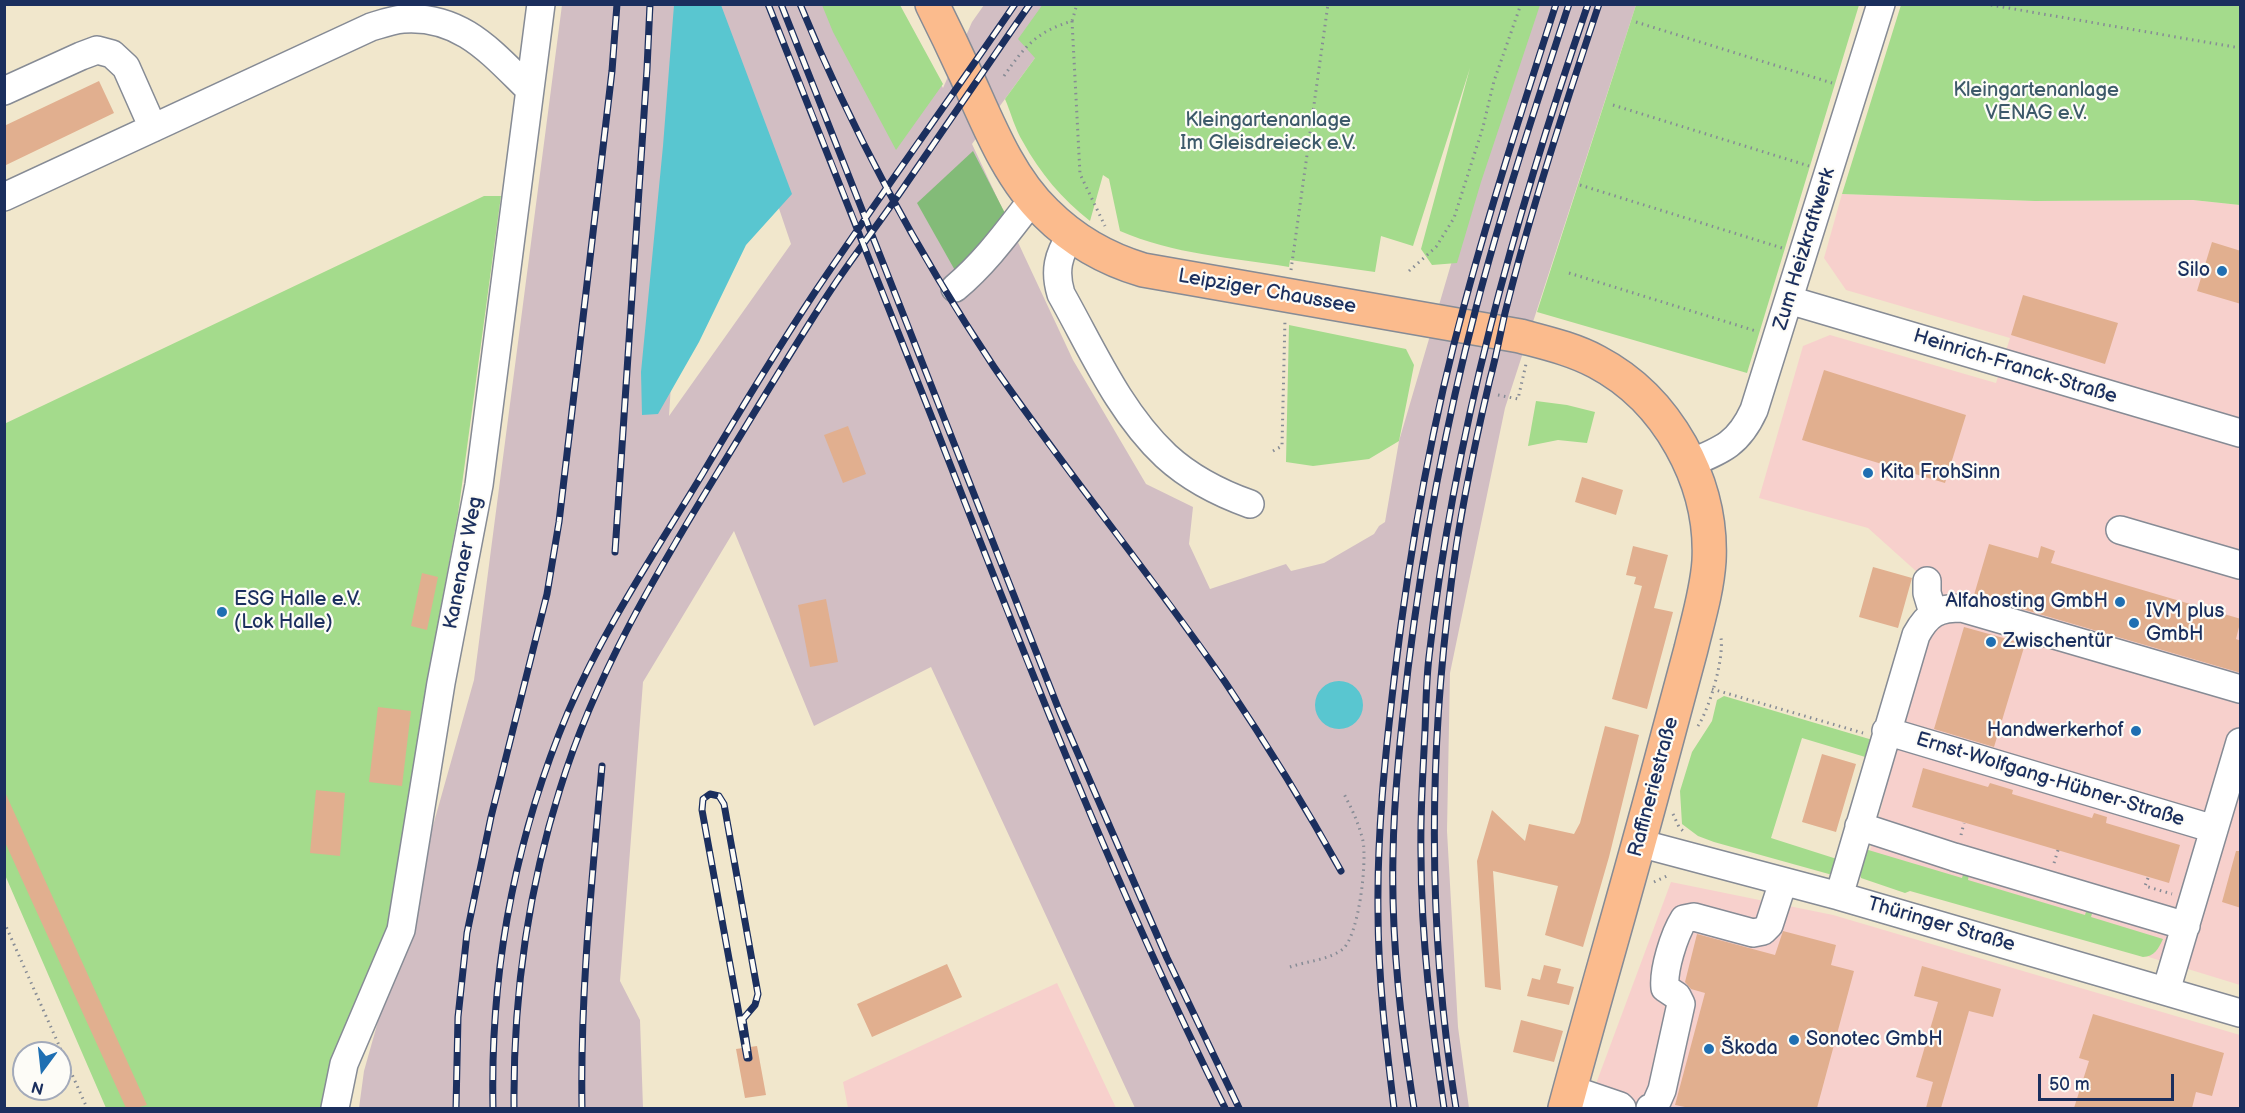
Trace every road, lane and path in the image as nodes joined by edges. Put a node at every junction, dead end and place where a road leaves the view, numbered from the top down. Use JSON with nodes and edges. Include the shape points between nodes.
{"nodes":[{"id":1,"x":541,"y":4,"type":"edge"},
{"id":2,"x":932,"y":4,"type":"edge"},
{"id":3,"x":1077,"y":4,"type":"edge"},
{"id":4,"x":1328,"y":4,"type":"edge"},
{"id":5,"x":1521,"y":4,"type":"edge"},
{"id":6,"x":1881,"y":4,"type":"edge"},
{"id":7,"x":1985,"y":4,"type":"edge"},
{"id":8,"x":1072,"y":21,"type":"junction"},
{"id":9,"x":1636,"y":21,"type":"dead end"},
{"id":10,"x":2241,"y":48,"type":"edge"},
{"id":11,"x":1004,"y":75,"type":"dead end"},
{"id":12,"x":1842,"y":86,"type":"dead end"},
{"id":13,"x":529,"y":89,"type":"junction"},
{"id":14,"x":4,"y":92,"type":"edge"},
{"id":15,"x":1613,"y":105,"type":"dead end"},
{"id":16,"x":153,"y":128,"type":"junction"},
{"id":17,"x":1816,"y":169,"type":"dead end"},
{"id":18,"x":1580,"y":185,"type":"dead end"},
{"id":19,"x":4,"y":197,"type":"edge"},
{"id":20,"x":1033,"y":199,"type":"junction"},
{"id":21,"x":1106,"y":232,"type":"dead end"},
{"id":22,"x":1071,"y":235,"type":"junction"},
{"id":23,"x":1791,"y":251,"type":"dead end"},
{"id":24,"x":1410,"y":271,"type":"dead end"},
{"id":25,"x":1569,"y":273,"type":"dead end"},
{"id":26,"x":1290,"y":280,"type":"dead end"},
{"id":27,"x":955,"y":288,"type":"dead end"},
{"id":28,"x":1789,"y":300,"type":"junction"},
{"id":29,"x":1285,"y":315,"type":"dead end"},
{"id":30,"x":1765,"y":333,"type":"dead end"},
{"id":31,"x":1528,"y":353,"type":"dead end"},
{"id":32,"x":1498,"y":395,"type":"dead end"},
{"id":33,"x":2241,"y":433,"type":"edge"},
{"id":34,"x":1273,"y":451,"type":"dead end"},
{"id":35,"x":1690,"y":463,"type":"junction"},
{"id":36,"x":1250,"y":504,"type":"dead end"},
{"id":37,"x":2120,"y":530,"type":"dead end"},
{"id":38,"x":2241,"y":565,"type":"edge"},
{"id":39,"x":1927,"y":581,"type":"dead end"},
{"id":40,"x":1933,"y":613,"type":"junction"},
{"id":41,"x":1720,"y":633,"type":"dead end"},
{"id":42,"x":1712,"y":688,"type":"junction"},
{"id":43,"x":2241,"y":690,"type":"edge"},
{"id":44,"x":1696,"y":728,"type":"dead end"},
{"id":45,"x":1886,"y":731,"type":"junction"},
{"id":46,"x":2241,"y":742,"type":"edge"},
{"id":47,"x":1344,"y":794,"type":"dead end"},
{"id":48,"x":1672,"y":810,"type":"dead end"},
{"id":49,"x":1859,"y":826,"type":"junction"},
{"id":50,"x":2214,"y":829,"type":"junction"},
{"id":51,"x":1688,"y":835,"type":"dead end"},
{"id":52,"x":1639,"y":843,"type":"junction"},
{"id":53,"x":2148,"y":878,"type":"dead end"},
{"id":54,"x":1783,"y":882,"type":"junction"},
{"id":55,"x":2173,"y":895,"type":"dead end"},
{"id":56,"x":1839,"y":896,"type":"junction"},
{"id":57,"x":4,"y":922,"type":"edge"},
{"id":58,"x":2186,"y":926,"type":"junction"},
{"id":59,"x":1290,"y":967,"type":"dead end"},
{"id":60,"x":2166,"y":991,"type":"junction"},
{"id":61,"x":2241,"y":1012,"type":"edge"},
{"id":62,"x":1568,"y":1099,"type":"edge"},
{"id":63,"x":87,"y":1108,"type":"edge"},
{"id":64,"x":335,"y":1108,"type":"edge"},
{"id":65,"x":1620,"y":1108,"type":"edge"},
{"id":66,"x":1650,"y":1108,"type":"edge"}],
"edges":[{"from":1,"to":13,"type":"street","name":"Kanenaer Weg"},
{"from":2,"to":20,"type":"main road","name":"Leipziger Chaussee","via":[[997,140]]},
{"from":3,"to":8,"type":"path"},
{"from":4,"to":26,"type":"path"},
{"from":5,"to":24,"type":"path","via":[[1494,81],[1455,218],[1436,247]]},
{"from":6,"to":28,"type":"street","name":"Zum Heizkraftwerk"},
{"from":7,"to":10,"type":"path"},
{"from":8,"to":11,"type":"path","via":[[1052,27],[1026,45]]},
{"from":8,"to":21,"type":"path","via":[[1080,174]]},
{"from":9,"to":12,"type":"path"},
{"from":13,"to":16,"type":"street","via":[[462,30],[433,21],[402,19],[371,27]]},
{"from":13,"to":64,"type":"street","name":"Kanenaer Weg","via":[[479,485],[441,683],[401,930],[344,1064]]},
{"from":14,"to":16,"type":"street","via":[[81,56],[97,51],[112,54],[126,67]]},
{"from":15,"to":17,"type":"path"},
{"from":16,"to":19,"type":"street"},
{"from":18,"to":23,"type":"path"},
{"from":20,"to":22,"type":"main road","name":"Leipziger Chaussee"},
{"from":20,"to":27,"type":"street","via":[[977,270]]},
{"from":22,"to":35,"type":"main road","name":"Leipziger Chaussee","via":[[1105,256],[1143,270],[1520,336],[1569,350],[1596,362],[1636,389],[1675,434]]},
{"from":22,"to":36,"type":"street","via":[[1059,258],[1057,281],[1121,401],[1167,457],[1223,494]]},
{"from":25,"to":30,"type":"path"},
{"from":28,"to":33,"type":"street","name":"Heinrich-Franck-Straße"},
{"from":28,"to":35,"type":"street","name":"Zum Heizkraftwerk","via":[[1746,427],[1723,449]]},
{"from":29,"to":34,"type":"path","via":[[1282,446]]},
{"from":31,"to":32,"type":"path","via":[[1518,399]]},
{"from":35,"to":52,"type":"main road","name":"Raffineriestraße","via":[[1707,528],[1707,580]]},
{"from":37,"to":38,"type":"street"},
{"from":39,"to":40,"type":"street"},
{"from":40,"to":43,"type":"street","via":[[1962,608]]},
{"from":40,"to":45,"type":"street","via":[[1923,621],[1916,635]]},
{"from":41,"to":42,"type":"path","via":[[1722,657]]},
{"from":42,"to":44,"type":"path","via":[[1706,712]]},
{"from":42,"to":45,"type":"path","via":[[1878,738]]},
{"from":45,"to":49,"type":"street"},
{"from":45,"to":50,"type":"street","name":"Ernst-Wolfgang-Hübner-Straße"},
{"from":46,"to":50,"type":"street"},
{"from":47,"to":59,"type":"path","via":[[1363,843],[1353,932],[1344,948]]},
{"from":48,"to":51,"type":"path","via":[[1678,827]]},
{"from":49,"to":56,"type":"street"},
{"from":49,"to":58,"type":"street"},
{"from":50,"to":58,"type":"street"},
{"from":52,"to":54,"type":"street","name":"Thüringer Straße"},
{"from":52,"to":62,"type":"main road","name":"Raffineriestraße"},
{"from":53,"to":55,"type":"path","via":[[2145,886]]},
{"from":54,"to":56,"type":"street","name":"Thüringer Straße"},
{"from":54,"to":66,"type":"street","via":[[1769,925],[1763,931],[1753,933],[1694,917],[1684,919],[1677,930],[1664,979],[1665,988],[1681,1004],[1662,1090],[1656,1106]]},
{"from":56,"to":60,"type":"street","name":"Thüringer Straße"},
{"from":57,"to":63,"type":"path"},
{"from":58,"to":60,"type":"street"},
{"from":60,"to":61,"type":"street","name":"Thüringer Straße"},
{"from":62,"to":65,"type":"street"}]}
